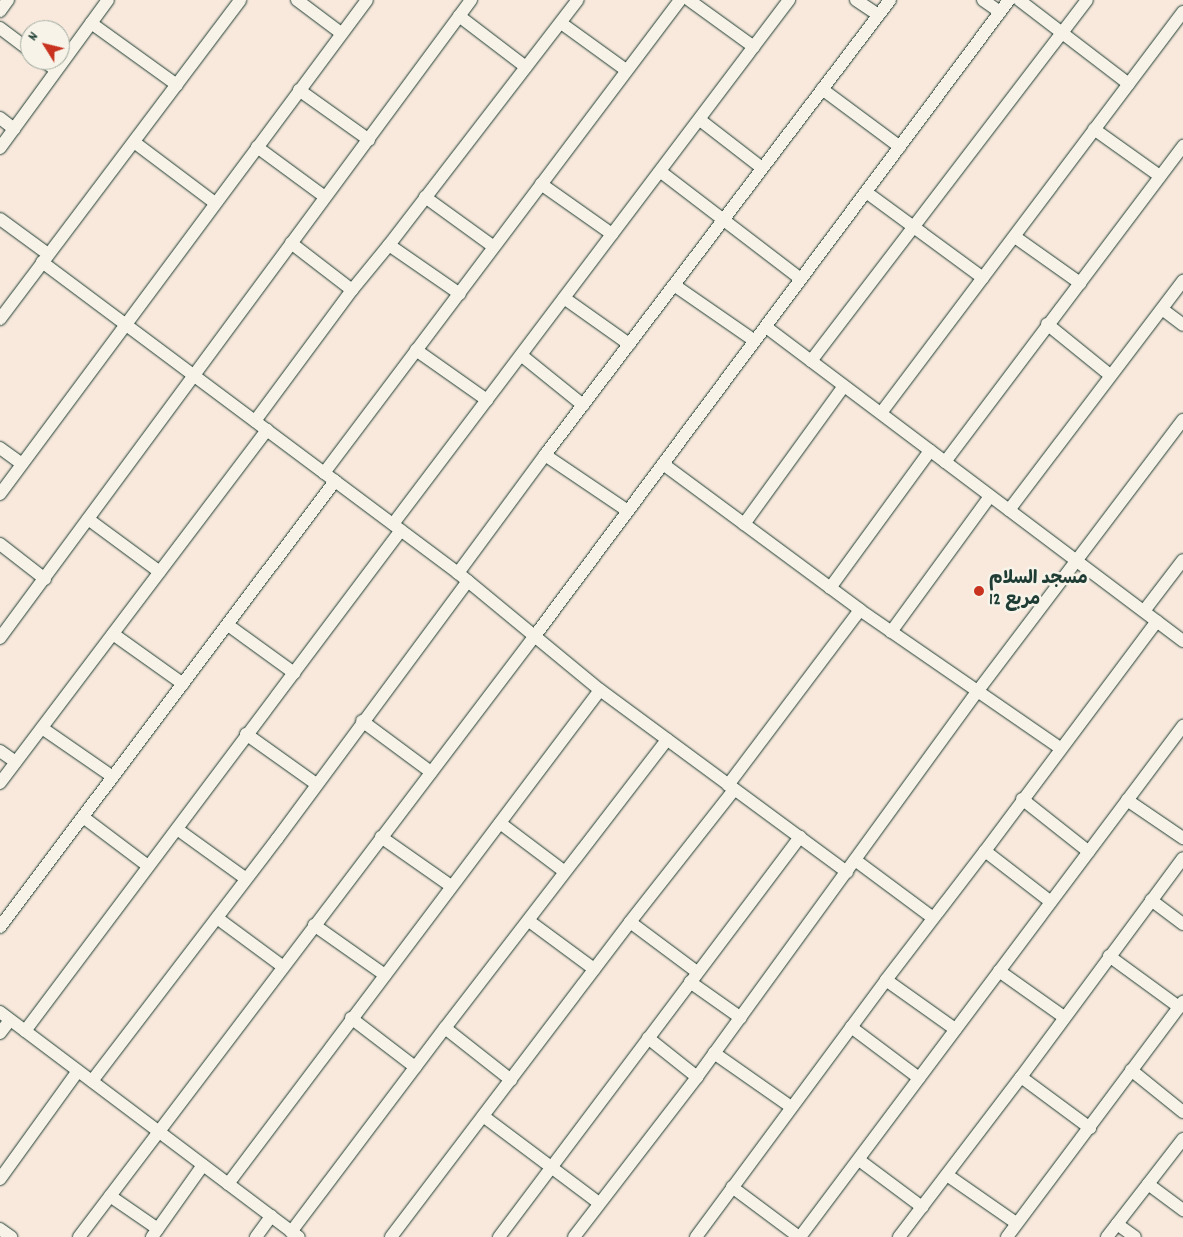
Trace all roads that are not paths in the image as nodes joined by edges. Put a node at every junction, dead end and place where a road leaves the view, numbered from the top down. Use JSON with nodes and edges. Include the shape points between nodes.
{"nodes":[{"id":1,"x":8,"y":0,"type":"edge"},
{"id":2,"x":108,"y":0,"type":"edge"},
{"id":3,"x":240,"y":0,"type":"edge"},
{"id":4,"x":297,"y":0,"type":"edge"},
{"id":5,"x":366,"y":0,"type":"edge"},
{"id":6,"x":471,"y":0,"type":"edge"},
{"id":7,"x":578,"y":0,"type":"edge"},
{"id":8,"x":680,"y":0,"type":"edge"},
{"id":9,"x":689,"y":0,"type":"edge"},
{"id":10,"x":789,"y":0,"type":"edge"},
{"id":11,"x":856,"y":0,"type":"edge"},
{"id":12,"x":890,"y":0,"type":"edge"},
{"id":13,"x":983,"y":0,"type":"edge"},
{"id":14,"x":1009,"y":0,"type":"edge"},
{"id":15,"x":1020,"y":0,"type":"edge"},
{"id":16,"x":1087,"y":0,"type":"edge"},
{"id":17,"x":0,"y":11,"type":"edge"},
{"id":18,"x":1000,"y":12,"type":"junction"},
{"id":19,"x":459,"y":16,"type":"junction"},
{"id":20,"x":878,"y":16,"type":"junction"},
{"id":21,"x":1181,"y":19,"type":"edge"},
{"id":22,"x":91,"y":23,"type":"junction"},
{"id":23,"x":561,"y":23,"type":"junction"},
{"id":24,"x":0,"y":28,"type":"edge"},
{"id":25,"x":341,"y":33,"type":"junction"},
{"id":26,"x":1062,"y":33,"type":"junction"},
{"id":27,"x":20,"y":43,"type":"edge"},
{"id":28,"x":754,"y":47,"type":"junction"},
{"id":29,"x":70,"y":51,"type":"edge"},
{"id":30,"x":526,"y":67,"type":"junction"},
{"id":31,"x":56,"y":70,"type":"edge"},
{"id":32,"x":626,"y":70,"type":"junction"},
{"id":33,"x":1129,"y":84,"type":"junction"},
{"id":34,"x":177,"y":85,"type":"junction"},
{"id":35,"x":822,"y":88,"type":"junction"},
{"id":36,"x":299,"y":90,"type":"junction"},
{"id":37,"x":0,"y":118,"type":"edge"},
{"id":38,"x":700,"y":120,"type":"junction"},
{"id":39,"x":14,"y":129,"type":"junction"},
{"id":40,"x":1094,"y":129,"type":"junction"},
{"id":41,"x":369,"y":140,"type":"junction"},
{"id":42,"x":134,"y":142,"type":"junction"},
{"id":43,"x":1183,"y":146,"type":"edge"},
{"id":44,"x":257,"y":147,"type":"junction"},
{"id":45,"x":900,"y":147,"type":"junction"},
{"id":46,"x":0,"y":148,"type":"edge"},
{"id":47,"x":762,"y":168,"type":"junction"},
{"id":48,"x":661,"y":172,"type":"junction"},
{"id":49,"x":1160,"y":176,"type":"junction"},
{"id":50,"x":541,"y":184,"type":"junction"},
{"id":51,"x":866,"y":192,"type":"junction"},
{"id":52,"x":425,"y":196,"type":"junction"},
{"id":53,"x":325,"y":197,"type":"junction"},
{"id":54,"x":215,"y":203,"type":"junction"},
{"id":55,"x":0,"y":219,"type":"edge"},
{"id":56,"x":723,"y":219,"type":"junction"},
{"id":57,"x":913,"y":227,"type":"junction"},
{"id":58,"x":612,"y":234,"type":"junction"},
{"id":59,"x":1015,"y":237,"type":"junction"},
{"id":60,"x":291,"y":243,"type":"junction"},
{"id":61,"x":389,"y":245,"type":"junction"},
{"id":62,"x":494,"y":247,"type":"junction"},
{"id":63,"x":45,"y":258,"type":"junction"},
{"id":64,"x":983,"y":278,"type":"junction"},
{"id":65,"x":801,"y":279,"type":"junction"},
{"id":66,"x":1183,"y":282,"type":"edge"},
{"id":67,"x":1080,"y":283,"type":"junction"},
{"id":68,"x":674,"y":285,"type":"junction"},
{"id":69,"x":352,"y":290,"type":"junction"},
{"id":70,"x":460,"y":294,"type":"junction"},
{"id":71,"x":564,"y":298,"type":"junction"},
{"id":72,"x":1162,"y":309,"type":"junction"},
{"id":73,"x":0,"y":319,"type":"edge"},
{"id":74,"x":125,"y":324,"type":"junction"},
{"id":75,"x":1048,"y":324,"type":"junction"},
{"id":76,"x":1183,"y":325,"type":"edge"},
{"id":77,"x":766,"y":327,"type":"junction"},
{"id":78,"x":755,"y":342,"type":"junction"},
{"id":79,"x":629,"y":344,"type":"junction"},
{"id":80,"x":416,"y":350,"type":"junction"},
{"id":81,"x":521,"y":355,"type":"junction"},
{"id":82,"x":810,"y":361,"type":"junction"},
{"id":83,"x":1110,"y":375,"type":"junction"},
{"id":84,"x":195,"y":376,"type":"junction"},
{"id":85,"x":844,"y":386,"type":"junction"},
{"id":86,"x":487,"y":400,"type":"junction"},
{"id":87,"x":583,"y":405,"type":"junction"},
{"id":88,"x":881,"y":414,"type":"junction"},
{"id":89,"x":255,"y":421,"type":"junction"},
{"id":90,"x":1181,"y":427,"type":"edge"},
{"id":91,"x":267,"y":430,"type":"junction"},
{"id":92,"x":0,"y":448,"type":"edge"},
{"id":93,"x":930,"y":451,"type":"junction"},
{"id":94,"x":545,"y":455,"type":"junction"},
{"id":95,"x":945,"y":462,"type":"junction"},
{"id":96,"x":22,"y":464,"type":"junction"},
{"id":97,"x":663,"y":464,"type":"junction"},
{"id":98,"x":324,"y":473,"type":"junction"},
{"id":99,"x":336,"y":481,"type":"junction"},
{"id":100,"x":0,"y":494,"type":"edge"},
{"id":101,"x":990,"y":496,"type":"junction"},
{"id":102,"x":1009,"y":510,"type":"junction"},
{"id":103,"x":628,"y":511,"type":"junction"},
{"id":104,"x":88,"y":519,"type":"junction"},
{"id":105,"x":744,"y":524,"type":"junction"},
{"id":106,"x":397,"y":527,"type":"junction"},
{"id":107,"x":0,"y":544,"type":"edge"},
{"id":108,"x":1075,"y":560,"type":"junction"},
{"id":109,"x":1183,"y":560,"type":"edge"},
{"id":110,"x":160,"y":572,"type":"junction"},
{"id":111,"x":463,"y":577,"type":"junction"},
{"id":112,"x":45,"y":579,"type":"junction"},
{"id":113,"x":830,"y":588,"type":"junction"},
{"id":114,"x":860,"y":610,"type":"junction"},
{"id":115,"x":1144,"y":611,"type":"junction"},
{"id":116,"x":1156,"y":621,"type":"junction"},
{"id":117,"x":228,"y":625,"type":"junction"},
{"id":118,"x":891,"y":632,"type":"junction"},
{"id":119,"x":113,"y":634,"type":"junction"},
{"id":120,"x":534,"y":636,"type":"junction"},
{"id":121,"x":0,"y":638,"type":"edge"},
{"id":122,"x":1183,"y":641,"type":"edge"},
{"id":123,"x":294,"y":673,"type":"junction"},
{"id":124,"x":183,"y":684,"type":"junction"},
{"id":125,"x":600,"y":690,"type":"junction"},
{"id":126,"x":977,"y":692,"type":"junction"},
{"id":127,"x":362,"y":721,"type":"junction"},
{"id":128,"x":1183,"y":726,"type":"edge"},
{"id":129,"x":42,"y":728,"type":"junction"},
{"id":130,"x":246,"y":734,"type":"junction"},
{"id":131,"x":667,"y":740,"type":"junction"},
{"id":132,"x":1060,"y":748,"type":"junction"},
{"id":133,"x":0,"y":751,"type":"edge"},
{"id":134,"x":16,"y":762,"type":"junction"},
{"id":135,"x":430,"y":772,"type":"junction"},
{"id":136,"x":113,"y":778,"type":"junction"},
{"id":137,"x":0,"y":783,"type":"edge"},
{"id":138,"x":316,"y":784,"type":"junction"},
{"id":139,"x":731,"y":787,"type":"junction"},
{"id":140,"x":1022,"y":799,"type":"junction"},
{"id":141,"x":1127,"y":800,"type":"junction"},
{"id":142,"x":83,"y":817,"type":"junction"},
{"id":143,"x":500,"y":823,"type":"junction"},
{"id":144,"x":177,"y":829,"type":"junction"},
{"id":145,"x":381,"y":837,"type":"junction"},
{"id":146,"x":800,"y":837,"type":"junction"},
{"id":147,"x":1183,"y":838,"type":"edge"},
{"id":148,"x":985,"y":851,"type":"junction"},
{"id":149,"x":1089,"y":852,"type":"junction"},
{"id":150,"x":1183,"y":858,"type":"edge"},
{"id":151,"x":855,"y":860,"type":"junction"},
{"id":152,"x":148,"y":866,"type":"junction"},
{"id":153,"x":565,"y":872,"type":"junction"},
{"id":154,"x":848,"y":872,"type":"junction"},
{"id":155,"x":245,"y":878,"type":"junction"},
{"id":156,"x":451,"y":886,"type":"junction"},
{"id":157,"x":1151,"y":900,"type":"junction"},
{"id":158,"x":1051,"y":902,"type":"junction"},
{"id":159,"x":217,"y":918,"type":"junction"},
{"id":160,"x":933,"y":918,"type":"junction"},
{"id":161,"x":529,"y":921,"type":"junction"},
{"id":162,"x":630,"y":922,"type":"junction"},
{"id":163,"x":1183,"y":924,"type":"edge"},
{"id":164,"x":314,"y":925,"type":"junction"},
{"id":165,"x":0,"y":927,"type":"edge"},
{"id":166,"x":1109,"y":956,"type":"junction"},
{"id":167,"x":282,"y":966,"type":"junction"},
{"id":168,"x":594,"y":969,"type":"junction"},
{"id":169,"x":999,"y":971,"type":"junction"},
{"id":170,"x":385,"y":975,"type":"junction"},
{"id":171,"x":694,"y":977,"type":"junction"},
{"id":172,"x":886,"y":980,"type":"junction"},
{"id":173,"x":1181,"y":1005,"type":"edge"},
{"id":174,"x":5,"y":1016,"type":"edge"},
{"id":175,"x":1064,"y":1017,"type":"junction"},
{"id":176,"x":351,"y":1018,"type":"junction"},
{"id":177,"x":741,"y":1018,"type":"junction"},
{"id":178,"x":851,"y":1027,"type":"junction"},
{"id":179,"x":445,"y":1028,"type":"junction"},
{"id":180,"x":955,"y":1029,"type":"junction"},
{"id":181,"x":25,"y":1031,"type":"junction"},
{"id":182,"x":0,"y":1033,"type":"edge"},
{"id":183,"x":648,"y":1038,"type":"junction"},
{"id":184,"x":714,"y":1052,"type":"junction"},
{"id":185,"x":415,"y":1067,"type":"junction"},
{"id":186,"x":1131,"y":1070,"type":"junction"},
{"id":187,"x":78,"y":1071,"type":"junction"},
{"id":188,"x":697,"y":1076,"type":"junction"},
{"id":189,"x":919,"y":1078,"type":"junction"},
{"id":190,"x":1021,"y":1078,"type":"junction"},
{"id":191,"x":511,"y":1080,"type":"junction"},
{"id":192,"x":92,"y":1081,"type":"junction"},
{"id":193,"x":791,"y":1107,"type":"junction"},
{"id":194,"x":1183,"y":1112,"type":"edge"},
{"id":195,"x":483,"y":1116,"type":"junction"},
{"id":196,"x":1090,"y":1128,"type":"junction"},
{"id":197,"x":157,"y":1131,"type":"junction"},
{"id":198,"x":1183,"y":1139,"type":"edge"},
{"id":199,"x":859,"y":1160,"type":"junction"},
{"id":200,"x":203,"y":1165,"type":"junction"},
{"id":201,"x":551,"y":1167,"type":"junction"},
{"id":202,"x":947,"y":1175,"type":"junction"},
{"id":203,"x":0,"y":1179,"type":"edge"},
{"id":204,"x":228,"y":1184,"type":"junction"},
{"id":205,"x":1148,"y":1184,"type":"junction"},
{"id":206,"x":732,"y":1187,"type":"junction"},
{"id":207,"x":110,"y":1196,"type":"junction"},
{"id":208,"x":599,"y":1203,"type":"junction"},
{"id":209,"x":922,"y":1207,"type":"junction"},
{"id":210,"x":1183,"y":1210,"type":"edge"},
{"id":211,"x":271,"y":1216,"type":"junction"},
{"id":212,"x":1016,"y":1223,"type":"junction"},
{"id":213,"x":1118,"y":1224,"type":"junction"},
{"id":214,"x":0,"y":1229,"type":"edge"},
{"id":215,"x":155,"y":1233,"type":"edge"},
{"id":216,"x":295,"y":1234,"type":"edge"},
{"id":217,"x":11,"y":1237,"type":"edge"},
{"id":218,"x":79,"y":1237,"type":"edge"},
{"id":219,"x":256,"y":1237,"type":"edge"},
{"id":220,"x":391,"y":1237,"type":"edge"},
{"id":221,"x":499,"y":1237,"type":"edge"},
{"id":222,"x":574,"y":1237,"type":"edge"},
{"id":223,"x":696,"y":1237,"type":"edge"},
{"id":224,"x":799,"y":1237,"type":"edge"},
{"id":225,"x":899,"y":1237,"type":"edge"},
{"id":226,"x":1007,"y":1237,"type":"edge"},
{"id":227,"x":1107,"y":1237,"type":"edge"},
{"id":228,"x":1135,"y":1237,"type":"edge"}],
"edges":[{"from":1,"to":17,"type":"street"},
{"from":2,"to":22,"type":"street"},
{"from":3,"to":34,"type":"street"},
{"from":4,"to":25,"type":"street"},
{"from":5,"to":25,"type":"street"},
{"from":6,"to":19,"type":"street"},
{"from":7,"to":23,"type":"street"},
{"from":8,"to":32,"type":"street"},
{"from":9,"to":28,"type":"street"},
{"from":10,"to":28,"type":"street"},
{"from":11,"to":20,"type":"street"},
{"from":12,"to":20,"type":"street"},
{"from":13,"to":18,"type":"street"},
{"from":14,"to":18,"type":"street"},
{"from":15,"to":26,"type":"street"},
{"from":16,"to":26,"type":"street"},
{"from":18,"to":45,"type":"street"},
{"from":19,"to":30,"type":"street"},
{"from":19,"to":41,"type":"street"},
{"from":20,"to":35,"type":"street"},
{"from":21,"to":33,"type":"street"},
{"from":22,"to":29,"type":"street"},
{"from":22,"to":34,"type":"street"},
{"from":23,"to":30,"type":"street"},
{"from":23,"to":32,"type":"street"},
{"from":24,"to":27,"type":"street"},
{"from":25,"to":36,"type":"street"},
{"from":26,"to":33,"type":"street"},
{"from":26,"to":57,"type":"street"},
{"from":28,"to":38,"type":"street"},
{"from":30,"to":52,"type":"street"},
{"from":31,"to":39,"type":"street"},
{"from":32,"to":50,"type":"street"},
{"from":33,"to":40,"type":"street"},
{"from":34,"to":42,"type":"street"},
{"from":35,"to":45,"type":"street"},
{"from":35,"to":47,"type":"street"},
{"from":36,"to":41,"type":"street"},
{"from":36,"to":44,"type":"street"},
{"from":37,"to":39,"type":"street"},
{"from":38,"to":47,"type":"street"},
{"from":38,"to":48,"type":"street"},
{"from":39,"to":46,"type":"street"},
{"from":40,"to":49,"type":"street"},
{"from":40,"to":59,"type":"street"},
{"from":41,"to":53,"type":"street"},
{"from":42,"to":54,"type":"street"},
{"from":42,"to":63,"type":"street"},
{"from":43,"to":49,"type":"street"},
{"from":44,"to":53,"type":"street"},
{"from":44,"to":54,"type":"street"},
{"from":45,"to":51,"type":"street"},
{"from":47,"to":56,"type":"street"},
{"from":48,"to":56,"type":"street"},
{"from":48,"to":58,"type":"street"},
{"from":49,"to":67,"type":"street"},
{"from":50,"to":58,"type":"street"},
{"from":50,"to":62,"type":"street"},
{"from":51,"to":57,"type":"street"},
{"from":51,"to":65,"type":"street"},
{"from":52,"to":61,"type":"street"},
{"from":52,"to":62,"type":"street"},
{"from":53,"to":60,"type":"street"},
{"from":54,"to":74,"type":"street"},
{"from":55,"to":63,"type":"street"},
{"from":56,"to":65,"type":"street"},
{"from":56,"to":68,"type":"street"},
{"from":57,"to":64,"type":"street"},
{"from":57,"to":82,"type":"street"},
{"from":58,"to":71,"type":"street"},
{"from":59,"to":64,"type":"street"},
{"from":59,"to":67,"type":"street"},
{"from":60,"to":69,"type":"street"},
{"from":60,"to":84,"type":"street"},
{"from":61,"to":69,"type":"street"},
{"from":61,"to":70,"type":"street"},
{"from":62,"to":70,"type":"street"},
{"from":63,"to":73,"type":"street"},
{"from":63,"to":74,"type":"street"},
{"from":64,"to":88,"type":"street"},
{"from":65,"to":77,"type":"street"},
{"from":66,"to":72,"type":"street"},
{"from":67,"to":75,"type":"street"},
{"from":68,"to":78,"type":"street"},
{"from":68,"to":79,"type":"street"},
{"from":69,"to":89,"type":"street"},
{"from":70,"to":80,"type":"street"},
{"from":71,"to":79,"type":"street"},
{"from":71,"to":81,"type":"street"},
{"from":72,"to":76,"type":"street"},
{"from":72,"to":83,"type":"street"},
{"from":74,"to":84,"type":"street"},
{"from":74,"to":96,"type":"street"},
{"from":75,"to":83,"type":"street"},
{"from":75,"to":95,"type":"street"},
{"from":77,"to":78,"type":"street"},
{"from":77,"to":82,"type":"street"},
{"from":78,"to":97,"type":"street"},
{"from":79,"to":87,"type":"street"},
{"from":80,"to":86,"type":"street"},
{"from":80,"to":98,"type":"street"},
{"from":81,"to":86,"type":"street"},
{"from":81,"to":87,"type":"street"},
{"from":82,"to":85,"type":"street"},
{"from":83,"to":102,"type":"street"},
{"from":84,"to":89,"type":"street"},
{"from":84,"to":104,"type":"street"},
{"from":85,"to":88,"type":"street"},
{"from":85,"to":105,"type":"street"},
{"from":86,"to":106,"type":"street"},
{"from":87,"to":94,"type":"street"},
{"from":88,"to":93,"type":"street"},
{"from":89,"to":91,"type":"street"},
{"from":90,"to":108,"type":"street"},
{"from":91,"to":98,"type":"street"},
{"from":91,"to":110,"type":"street"},
{"from":92,"to":96,"type":"street"},
{"from":93,"to":95,"type":"street"},
{"from":93,"to":113,"type":"street"},
{"from":94,"to":103,"type":"street"},
{"from":94,"to":111,"type":"street"},
{"from":95,"to":101,"type":"street"},
{"from":96,"to":100,"type":"street"},
{"from":97,"to":103,"type":"street"},
{"from":97,"to":105,"type":"street"},
{"from":98,"to":99,"type":"street"},
{"from":99,"to":106,"type":"street"},
{"from":99,"to":117,"type":"street"},
{"from":101,"to":102,"type":"street"},
{"from":101,"to":118,"type":"street"},
{"from":102,"to":108,"type":"street"},
{"from":103,"to":120,"type":"street"},
{"from":104,"to":110,"type":"street"},
{"from":104,"to":112,"type":"street"},
{"from":105,"to":113,"type":"street"},
{"from":106,"to":111,"type":"street"},
{"from":106,"to":123,"type":"street"},
{"from":107,"to":112,"type":"street"},
{"from":108,"to":115,"type":"street"},
{"from":108,"to":126,"type":"street"},
{"from":109,"to":115,"type":"street"},
{"from":110,"to":119,"type":"street"},
{"from":111,"to":120,"type":"street"},
{"from":111,"to":127,"type":"street"},
{"from":112,"to":121,"type":"street"},
{"from":113,"to":114,"type":"street"},
{"from":114,"to":118,"type":"street"},
{"from":114,"to":139,"type":"street"},
{"from":115,"to":116,"type":"street"},
{"from":116,"to":122,"type":"street"},
{"from":116,"to":132,"type":"street"},
{"from":117,"to":123,"type":"street"},
{"from":117,"to":124,"type":"street"},
{"from":118,"to":126,"type":"street"},
{"from":119,"to":124,"type":"street"},
{"from":119,"to":129,"type":"street"},
{"from":120,"to":125,"type":"street"},
{"from":120,"to":135,"type":"street"},
{"from":123,"to":130,"type":"street"},
{"from":124,"to":136,"type":"street"},
{"from":125,"to":131,"type":"street"},
{"from":125,"to":143,"type":"street"},
{"from":126,"to":132,"type":"street"},
{"from":126,"to":151,"type":"street"},
{"from":127,"to":135,"type":"street"},
{"from":127,"to":138,"type":"street"},
{"from":128,"to":141,"type":"street"},
{"from":129,"to":134,"type":"street"},
{"from":129,"to":136,"type":"street"},
{"from":130,"to":138,"type":"street"},
{"from":130,"to":144,"type":"street"},
{"from":131,"to":139,"type":"street"},
{"from":131,"to":153,"type":"street"},
{"from":132,"to":140,"type":"street"},
{"from":133,"to":134,"type":"street"},
{"from":134,"to":137,"type":"street"},
{"from":135,"to":145,"type":"street"},
{"from":136,"to":142,"type":"street"},
{"from":138,"to":155,"type":"street"},
{"from":139,"to":146,"type":"street"},
{"from":139,"to":162,"type":"street"},
{"from":140,"to":148,"type":"street"},
{"from":140,"to":149,"type":"street"},
{"from":141,"to":147,"type":"street"},
{"from":141,"to":149,"type":"street"},
{"from":142,"to":152,"type":"street"},
{"from":142,"to":165,"type":"street"},
{"from":143,"to":153,"type":"street"},
{"from":143,"to":156,"type":"street"},
{"from":144,"to":152,"type":"street"},
{"from":144,"to":155,"type":"street"},
{"from":145,"to":156,"type":"street"},
{"from":145,"to":164,"type":"street"},
{"from":146,"to":154,"type":"street"},
{"from":146,"to":171,"type":"street"},
{"from":148,"to":158,"type":"street"},
{"from":148,"to":160,"type":"street"},
{"from":149,"to":158,"type":"street"},
{"from":150,"to":157,"type":"street"},
{"from":151,"to":154,"type":"street"},
{"from":151,"to":160,"type":"street"},
{"from":152,"to":181,"type":"street"},
{"from":153,"to":161,"type":"street"},
{"from":154,"to":177,"type":"street"},
{"from":155,"to":159,"type":"street"},
{"from":156,"to":170,"type":"street"},
{"from":157,"to":163,"type":"street"},
{"from":157,"to":166,"type":"street"},
{"from":158,"to":169,"type":"street"},
{"from":159,"to":167,"type":"street"},
{"from":159,"to":192,"type":"street"},
{"from":160,"to":172,"type":"street"},
{"from":161,"to":168,"type":"street"},
{"from":161,"to":179,"type":"street"},
{"from":162,"to":168,"type":"street"},
{"from":162,"to":171,"type":"street"},
{"from":164,"to":167,"type":"street"},
{"from":164,"to":170,"type":"street"},
{"from":166,"to":173,"type":"street"},
{"from":166,"to":175,"type":"street"},
{"from":167,"to":197,"type":"street"},
{"from":168,"to":191,"type":"street"},
{"from":169,"to":175,"type":"street"},
{"from":169,"to":180,"type":"street"},
{"from":170,"to":176,"type":"street"},
{"from":171,"to":177,"type":"street"},
{"from":171,"to":183,"type":"street"},
{"from":172,"to":178,"type":"street"},
{"from":172,"to":180,"type":"street"},
{"from":173,"to":186,"type":"street"},
{"from":174,"to":181,"type":"street"},
{"from":174,"to":182,"type":"street"},
{"from":175,"to":190,"type":"street"},
{"from":176,"to":185,"type":"street"},
{"from":176,"to":204,"type":"street"},
{"from":177,"to":184,"type":"street"},
{"from":178,"to":189,"type":"street"},
{"from":178,"to":193,"type":"street"},
{"from":179,"to":185,"type":"street"},
{"from":179,"to":191,"type":"street"},
{"from":180,"to":189,"type":"street"},
{"from":181,"to":187,"type":"street"},
{"from":183,"to":188,"type":"street"},
{"from":183,"to":201,"type":"street"},
{"from":184,"to":188,"type":"street"},
{"from":184,"to":193,"type":"street"},
{"from":185,"to":216,"type":"street"},
{"from":186,"to":194,"type":"street"},
{"from":186,"to":196,"type":"street"},
{"from":187,"to":192,"type":"street"},
{"from":187,"to":203,"type":"street"},
{"from":188,"to":208,"type":"street"},
{"from":189,"to":199,"type":"street"},
{"from":190,"to":196,"type":"street"},
{"from":190,"to":202,"type":"street"},
{"from":191,"to":195,"type":"street"},
{"from":192,"to":197,"type":"street"},
{"from":193,"to":206,"type":"street"},
{"from":195,"to":201,"type":"street"},
{"from":195,"to":220,"type":"street"},
{"from":196,"to":212,"type":"street"},
{"from":197,"to":200,"type":"street"},
{"from":197,"to":207,"type":"street"},
{"from":198,"to":205,"type":"street"},
{"from":199,"to":209,"type":"street"},
{"from":199,"to":224,"type":"street"},
{"from":200,"to":204,"type":"street"},
{"from":200,"to":215,"type":"street"},
{"from":201,"to":208,"type":"street"},
{"from":201,"to":221,"type":"street"},
{"from":202,"to":209,"type":"street"},
{"from":202,"to":212,"type":"street"},
{"from":204,"to":211,"type":"street"},
{"from":205,"to":210,"type":"street"},
{"from":205,"to":213,"type":"street"},
{"from":206,"to":223,"type":"street"},
{"from":206,"to":224,"type":"street"},
{"from":207,"to":215,"type":"street"},
{"from":207,"to":218,"type":"street"},
{"from":208,"to":222,"type":"street"},
{"from":209,"to":225,"type":"street"},
{"from":211,"to":216,"type":"street"},
{"from":211,"to":219,"type":"street"},
{"from":212,"to":226,"type":"street"},
{"from":213,"to":227,"type":"street"},
{"from":213,"to":228,"type":"street"},
{"from":214,"to":217,"type":"street"}]}
